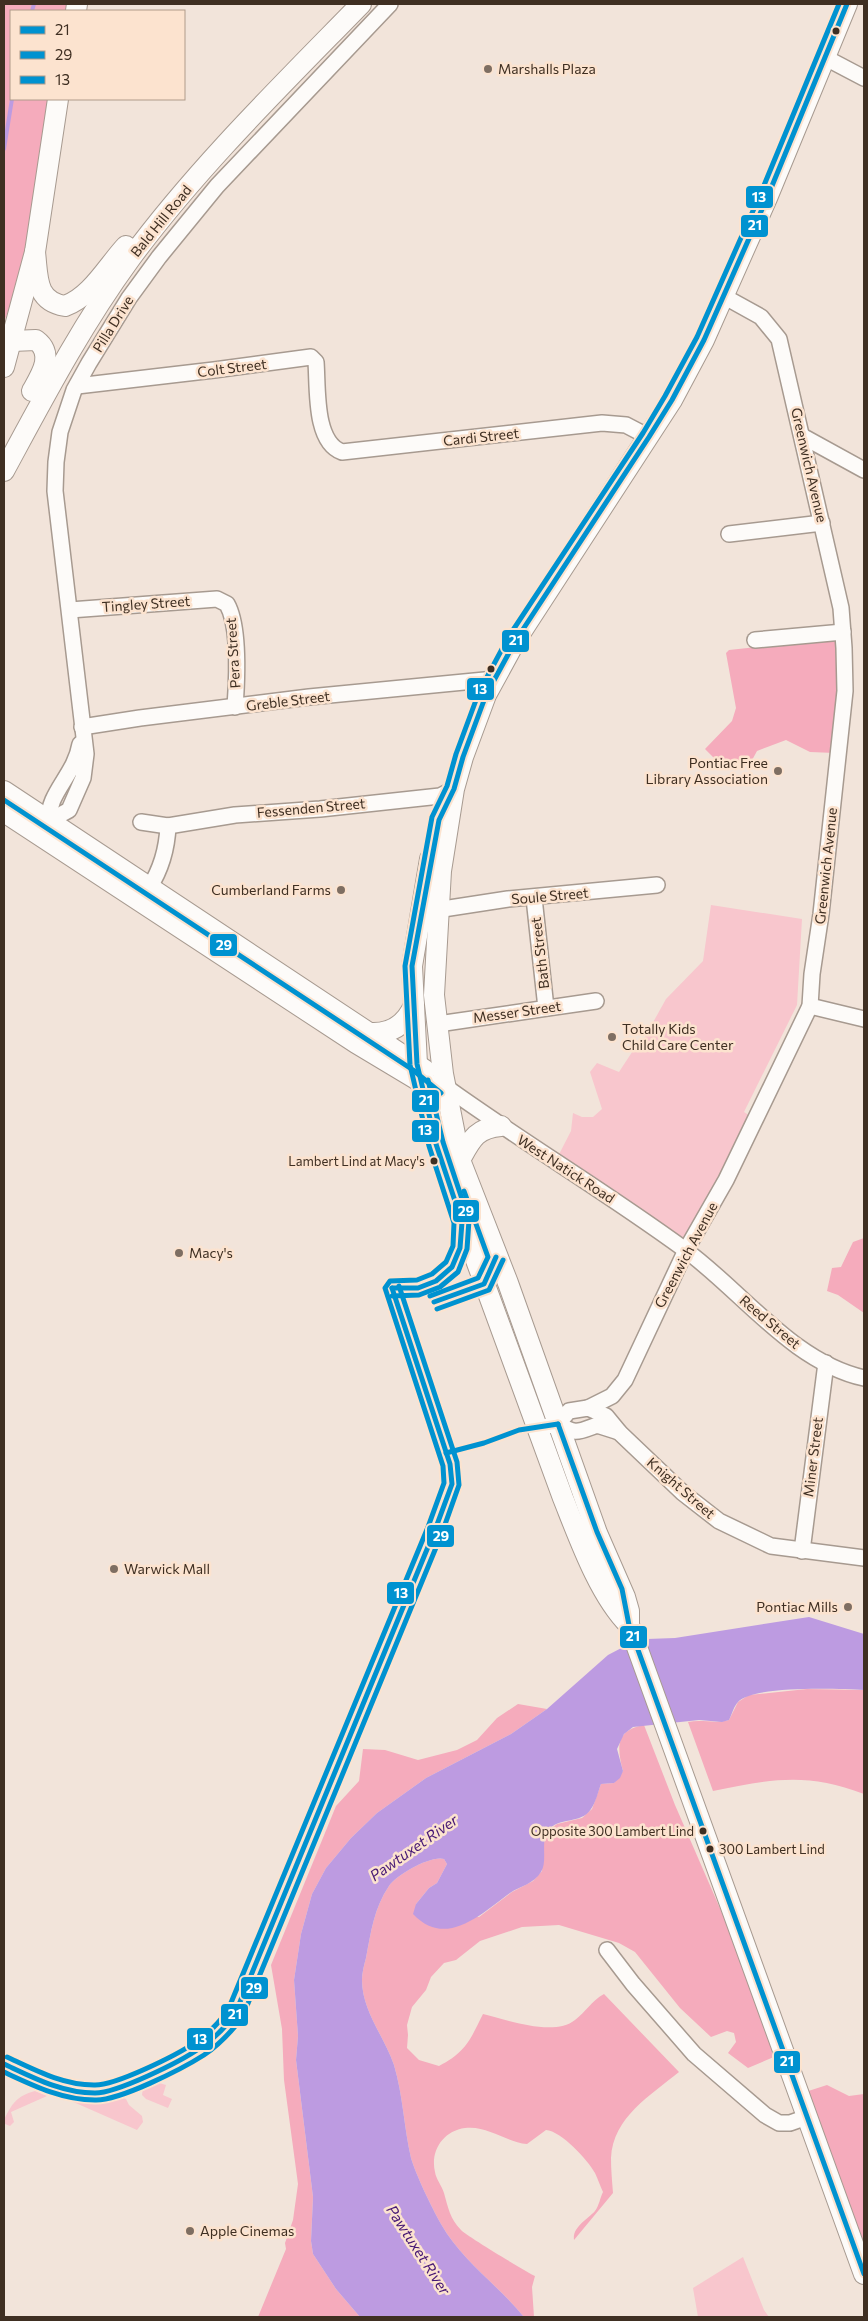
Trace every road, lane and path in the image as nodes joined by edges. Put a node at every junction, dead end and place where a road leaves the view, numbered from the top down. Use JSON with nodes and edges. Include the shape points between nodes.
{"nodes":[{"id":1,"x":361,"y":4,"type":"edge"},
{"id":2,"x":847,"y":4,"type":"edge"},
{"id":3,"x":388,"y":6,"type":"edge"},
{"id":4,"x":824,"y":57,"type":"junction"},
{"id":5,"x":864,"y":78,"type":"edge"},
{"id":6,"x":58,"y":100,"type":"edge"},
{"id":7,"x":259,"y":108,"type":"junction"},
{"id":8,"x":39,"y":224,"type":"junction"},
{"id":9,"x":35,"y":252,"type":"junction"},
{"id":10,"x":724,"y":297,"type":"junction"},
{"id":11,"x":4,"y":320,"type":"edge"},
{"id":12,"x":12,"y":341,"type":"junction"},
{"id":13,"x":4,"y":367,"type":"edge"},
{"id":14,"x":77,"y":386,"type":"junction"},
{"id":15,"x":322,"y":430,"type":"joint"},
{"id":16,"x":802,"y":436,"type":"junction"},
{"id":17,"x":649,"y":437,"type":"junction"},
{"id":18,"x":4,"y":457,"type":"edge"},
{"id":19,"x":864,"y":470,"type":"edge"},
{"id":20,"x":4,"y":471,"type":"edge"},
{"id":21,"x":822,"y":524,"type":"junction"},
{"id":22,"x":729,"y":534,"type":"dead end"},
{"id":23,"x":223,"y":601,"type":"joint"},
{"id":24,"x":70,"y":610,"type":"junction"},
{"id":25,"x":843,"y":632,"type":"junction"},
{"id":26,"x":755,"y":640,"type":"dead end"},
{"id":27,"x":494,"y":679,"type":"junction"},
{"id":28,"x":236,"y":707,"type":"junction"},
{"id":29,"x":82,"y":727,"type":"junction"},
{"id":30,"x":454,"y":789,"type":"junction"},
{"id":31,"x":4,"y":791,"type":"edge"},
{"id":32,"x":4,"y":812,"type":"edge"},
{"id":33,"x":141,"y":822,"type":"dead end"},
{"id":34,"x":168,"y":826,"type":"junction"},
{"id":35,"x":45,"y":828,"type":"junction"},
{"id":36,"x":657,"y":885,"type":"dead end"},
{"id":37,"x":149,"y":888,"type":"junction"},
{"id":38,"x":534,"y":898,"type":"junction"},
{"id":39,"x":443,"y":909,"type":"dead end"},
{"id":40,"x":596,"y":1001,"type":"dead end"},
{"id":41,"x":414,"y":1004,"type":"junction"},
{"id":42,"x":810,"y":1006,"type":"junction"},
{"id":43,"x":546,"y":1008,"type":"junction"},
{"id":44,"x":864,"y":1019,"type":"edge"},
{"id":45,"x":438,"y":1024,"type":"junction"},
{"id":46,"x":371,"y":1033,"type":"junction"},
{"id":47,"x":419,"y":1073,"type":"junction"},
{"id":48,"x":446,"y":1087,"type":"junction"},
{"id":49,"x":502,"y":1126,"type":"junction"},
{"id":50,"x":460,"y":1160,"type":"junction"},
{"id":51,"x":686,"y":1250,"type":"junction"},
{"id":52,"x":826,"y":1363,"type":"junction"},
{"id":53,"x":864,"y":1378,"type":"edge"},
{"id":54,"x":588,"y":1408,"type":"junction"},
{"id":55,"x":558,"y":1424,"type":"junction"},
{"id":56,"x":538,"y":1428,"type":"junction"},
{"id":57,"x":620,"y":1433,"type":"junction"},
{"id":58,"x":802,"y":1551,"type":"junction"},
{"id":59,"x":864,"y":1558,"type":"edge"},
{"id":60,"x":629,"y":1625,"type":"junction"},
{"id":61,"x":607,"y":1950,"type":"dead end"},
{"id":62,"x":807,"y":2117,"type":"junction"},
{"id":63,"x":864,"y":2274,"type":"edge"}],
"edges":[{"from":1,"to":7,"type":"main road","name":"Bald Hill Road"},
{"from":2,"to":4,"type":"main road"},
{"from":3,"to":14,"type":"street","name":"Pilla Drive","via":[[204,202],[129,298]]},
{"from":4,"to":5,"type":"street"},
{"from":4,"to":10,"type":"main road"},
{"from":6,"to":8,"type":"main road"},
{"from":7,"to":9,"type":"main road","via":[[204,160],[94,283],[72,303],[65,306],[57,304],[42,294]]},
{"from":7,"to":20,"type":"main road","name":"Bald Hill Road","via":[[201,172],[130,259],[70,348]]},
{"from":8,"to":9,"type":"main road"},
{"from":8,"to":11,"type":"main road"},
{"from":9,"to":12,"type":"main road"},
{"from":10,"to":16,"type":"street","name":"Greenwich Avenue","via":[[761,316],[780,338]]},
{"from":10,"to":17,"type":"main road","via":[[672,400]]},
{"from":12,"to":13,"type":"main road"},
{"from":12,"to":18,"type":"main road","via":[[36,340],[45,348],[46,358],[18,416]]},
{"from":14,"to":15,"type":"street","name":"Colt Street","via":[[311,357],[316,362]]},
{"from":14,"to":24,"type":"street","name":"Pilla Drive","via":[[60,432],[55,491]]},
{"from":15,"to":17,"type":"street","name":"Cardi Street","via":[[332,447],[347,453],[602,424],[626,425]]},
{"from":16,"to":19,"type":"street"},
{"from":16,"to":21,"type":"street","name":"Greenwich Avenue"},
{"from":17,"to":27,"type":"main road","via":[[516,640]]},
{"from":21,"to":22,"type":"street"},
{"from":21,"to":25,"type":"street","name":"Greenwich Avenue","via":[[841,608]]},
{"from":23,"to":24,"type":"street","name":"Tingley Street","via":[[183,600]]},
{"from":23,"to":28,"type":"street","name":"Pera Street","via":[[229,608],[235,644]]},
{"from":24,"to":29,"type":"street","name":"Pilla Drive"},
{"from":25,"to":26,"type":"street"},
{"from":25,"to":42,"type":"street","name":"Greenwich Avenue","via":[[845,691]]},
{"from":27,"to":28,"type":"street","name":"Greble Street"},
{"from":27,"to":30,"type":"main road","via":[[463,756]]},
{"from":28,"to":29,"type":"street","name":"Greble Street"},
{"from":29,"to":35,"type":"street","name":"Pilla Drive","via":[[73,768],[50,805]]},
{"from":30,"to":34,"type":"street","name":"Fessenden Street","via":[[440,796],[235,815]]},
{"from":30,"to":41,"type":"main road","via":[[439,820],[428,867],[412,966]]},
{"from":30,"to":45,"type":"main road","via":[[438,910],[434,995]]},
{"from":31,"to":35,"type":"main road","name":"West Natick Road"},
{"from":32,"to":35,"type":"main road","name":"West Natick Road"},
{"from":33,"to":34,"type":"street","name":"Fessenden Street"},
{"from":34,"to":37,"type":"street","via":[[162,865]]},
{"from":35,"to":37,"type":"main road","name":"West Natick Road"},
{"from":35,"to":47,"type":"main road","name":"West Natick Road","via":[[356,1043]]},
{"from":36,"to":38,"type":"street","name":"Soule Street"},
{"from":37,"to":46,"type":"main road","name":"West Natick Road"},
{"from":38,"to":39,"type":"street","name":"Soule Street"},
{"from":38,"to":43,"type":"street","name":"Bath Street"},
{"from":40,"to":43,"type":"street","name":"Messer Street"},
{"from":41,"to":46,"type":"main road","via":[[408,1018],[399,1025],[385,1034]]},
{"from":41,"to":47,"type":"main road"},
{"from":42,"to":44,"type":"street"},
{"from":42,"to":51,"type":"street","name":"Greenwich Avenue","via":[[726,1180]]},
{"from":43,"to":45,"type":"street","name":"Messer Street"},
{"from":45,"to":48,"type":"main road"},
{"from":46,"to":47,"type":"main road","name":"West Natick Road"},
{"from":47,"to":48,"type":"main road","name":"West Natick Road"},
{"from":47,"to":56,"type":"main road","via":[[436,1144],[462,1222]]},
{"from":48,"to":49,"type":"street","name":"West Natick Road"},
{"from":48,"to":50,"type":"main road"},
{"from":49,"to":50,"type":"main road","via":[[489,1127],[478,1133]]},
{"from":49,"to":51,"type":"street","name":"West Natick Road"},
{"from":50,"to":55,"type":"main road"},
{"from":51,"to":52,"type":"street","name":"Reed Street","via":[[772,1324]]},
{"from":51,"to":54,"type":"street","name":"Greenwich Avenue","via":[[625,1380],[612,1396]]},
{"from":52,"to":53,"type":"street","name":"Reed Street"},
{"from":52,"to":58,"type":"street","name":"Miner Street"},
{"from":54,"to":55,"type":"street","via":[[569,1411]]},
{"from":54,"to":57,"type":"street","name":"Knight Street","via":[[606,1416]]},
{"from":55,"to":56,"type":"street"},
{"from":55,"to":57,"type":"street","name":"Knight Street","via":[[577,1433],[597,1425]]},
{"from":55,"to":60,"type":"main road","via":[[597,1533],[625,1596]]},
{"from":56,"to":60,"type":"main road","via":[[577,1533],[613,1608]]},
{"from":57,"to":58,"type":"street","name":"Knight Street","via":[[683,1493],[720,1521],[771,1546]]},
{"from":58,"to":59,"type":"street","name":"Knight Street"},
{"from":60,"to":62,"type":"main road"},
{"from":61,"to":62,"type":"street","via":[[694,2054],[765,2115],[779,2124]]},
{"from":62,"to":63,"type":"main road"}]}
